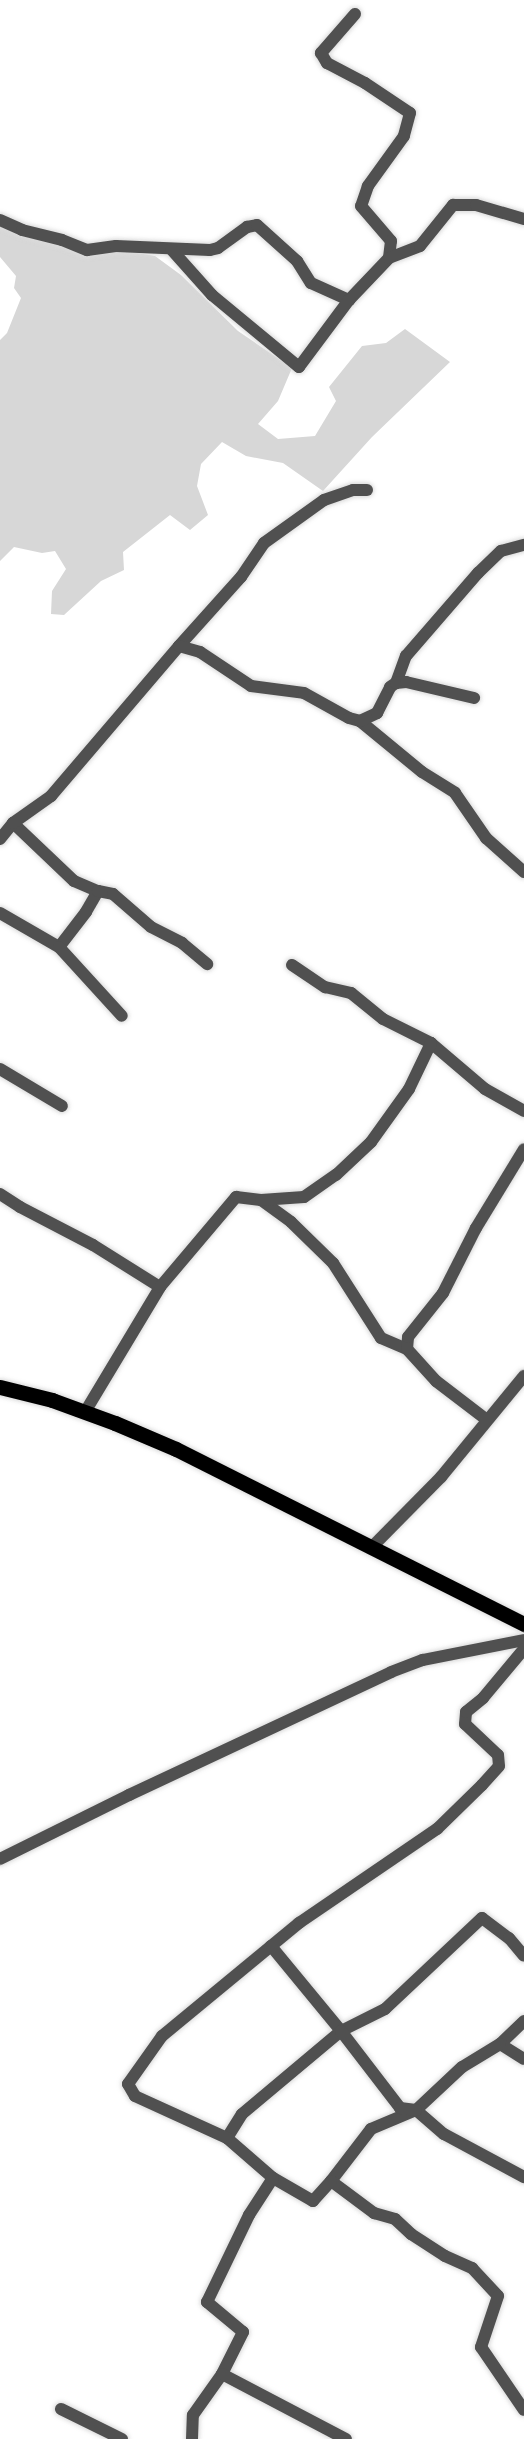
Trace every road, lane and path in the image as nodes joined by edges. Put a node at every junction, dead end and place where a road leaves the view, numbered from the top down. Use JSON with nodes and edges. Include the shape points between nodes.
{"nodes":[{"id":1,"x":356,"y":14,"type":"dead end"},
{"id":2,"x":524,"y":219,"type":"edge"},
{"id":3,"x":0,"y":220,"type":"edge"},
{"id":4,"x":171,"y":249,"type":"junction"},
{"id":5,"x":389,"y":258,"type":"junction"},
{"id":6,"x":349,"y":300,"type":"junction"},
{"id":7,"x":367,"y":490,"type":"dead end"},
{"id":8,"x":524,"y":545,"type":"edge"},
{"id":9,"x":179,"y":646,"type":"junction"},
{"id":10,"x":396,"y":683,"type":"junction"},
{"id":11,"x":474,"y":698,"type":"dead end"},
{"id":12,"x":360,"y":720,"type":"junction"},
{"id":13,"x":13,"y":823,"type":"junction"},
{"id":14,"x":1,"y":836,"type":"edge"},
{"id":15,"x":524,"y":872,"type":"edge"},
{"id":16,"x":98,"y":891,"type":"junction"},
{"id":17,"x":0,"y":913,"type":"edge"},
{"id":18,"x":59,"y":947,"type":"junction"},
{"id":19,"x":207,"y":964,"type":"dead end"},
{"id":20,"x":292,"y":964,"type":"dead end"},
{"id":21,"x":122,"y":1016,"type":"dead end"},
{"id":22,"x":431,"y":1043,"type":"junction"},
{"id":23,"x":0,"y":1069,"type":"edge"},
{"id":24,"x":62,"y":1106,"type":"dead end"},
{"id":25,"x":524,"y":1111,"type":"edge"},
{"id":26,"x":524,"y":1149,"type":"edge"},
{"id":27,"x":0,"y":1194,"type":"edge"},
{"id":28,"x":261,"y":1200,"type":"junction"},
{"id":29,"x":160,"y":1287,"type":"junction"},
{"id":30,"x":407,"y":1349,"type":"junction"},
{"id":31,"x":524,"y":1376,"type":"edge"},
{"id":32,"x":0,"y":1387,"type":"edge"},
{"id":33,"x":85,"y":1412,"type":"junction"},
{"id":34,"x":488,"y":1420,"type":"junction"},
{"id":35,"x":371,"y":1548,"type":"junction"},
{"id":36,"x":524,"y":1624,"type":"edge"},
{"id":37,"x":524,"y":1640,"type":"edge"},
{"id":38,"x":524,"y":1648,"type":"edge"},
{"id":39,"x":0,"y":1858,"type":"edge"},
{"id":40,"x":271,"y":1946,"type":"junction"},
{"id":41,"x":524,"y":1956,"type":"edge"},
{"id":42,"x":524,"y":2021,"type":"edge"},
{"id":43,"x":341,"y":2031,"type":"junction"},
{"id":44,"x":500,"y":2044,"type":"junction"},
{"id":45,"x":524,"y":2059,"type":"edge"},
{"id":46,"x":416,"y":2110,"type":"junction"},
{"id":47,"x":227,"y":2138,"type":"junction"},
{"id":48,"x":524,"y":2177,"type":"edge"},
{"id":49,"x":273,"y":2178,"type":"junction"},
{"id":50,"x":331,"y":2181,"type":"junction"},
{"id":51,"x":222,"y":2374,"type":"junction"},
{"id":52,"x":61,"y":2409,"type":"dead end"},
{"id":53,"x":524,"y":2410,"type":"edge"},
{"id":54,"x":122,"y":2439,"type":"edge"},
{"id":55,"x":192,"y":2439,"type":"edge"},
{"id":56,"x":346,"y":2439,"type":"edge"}],
"edges":[{"from":1,"to":5,"type":"street","via":[[321,53],[327,63],[410,113],[404,136],[368,186],[361,206],[391,241]]},
{"from":2,"to":5,"type":"street","via":[[476,205],[453,204],[420,246]]},
{"from":3,"to":4,"type":"street","via":[[87,250],[116,246]]},
{"from":4,"to":6,"type":"street","via":[[210,250],[247,226],[257,225],[297,261],[311,283]]},
{"from":4,"to":6,"type":"street","via":[[212,295],[299,367]]},
{"from":5,"to":6,"type":"street"},
{"from":7,"to":9,"type":"street","via":[[353,490],[324,500],[264,543],[241,577]]},
{"from":8,"to":10,"type":"street","via":[[501,551],[478,573],[406,656]]},
{"from":9,"to":12,"type":"street","via":[[200,652],[250,686],[304,693]]},
{"from":9,"to":13,"type":"street","via":[[51,795]]},
{"from":10,"to":11,"type":"street"},
{"from":10,"to":12,"type":"street","via":[[376,713]]},
{"from":12,"to":15,"type":"street","via":[[455,793],[486,838]]},
{"from":13,"to":14,"type":"street"},
{"from":13,"to":16,"type":"street","via":[[74,881]]},
{"from":16,"to":18,"type":"street"},
{"from":16,"to":19,"type":"street","via":[[113,894],[151,927],[182,943]]},
{"from":17,"to":18,"type":"street"},
{"from":18,"to":21,"type":"street"},
{"from":20,"to":22,"type":"street","via":[[325,987],[351,993],[383,1019]]},
{"from":22,"to":25,"type":"street","via":[[485,1089]]},
{"from":22,"to":28,"type":"street","via":[[409,1089],[371,1142],[336,1175],[304,1197]]},
{"from":23,"to":24,"type":"street"},
{"from":26,"to":30,"type":"street","via":[[476,1228],[443,1293],[408,1337]]},
{"from":27,"to":29,"type":"street"},
{"from":28,"to":29,"type":"street","via":[[236,1197]]},
{"from":28,"to":30,"type":"street","via":[[291,1222],[333,1263],[381,1338]]},
{"from":29,"to":33,"type":"street"},
{"from":30,"to":34,"type":"street","via":[[436,1381]]},
{"from":31,"to":34,"type":"street"},
{"from":32,"to":33,"type":"main road"},
{"from":33,"to":35,"type":"main road","via":[[176,1449]]},
{"from":34,"to":35,"type":"street","via":[[441,1477]]},
{"from":35,"to":36,"type":"main road"},
{"from":37,"to":39,"type":"street","via":[[432,1658],[391,1672]]},
{"from":38,"to":40,"type":"street","via":[[483,1698],[466,1712],[465,1724],[498,1755],[499,1766],[437,1829]]},
{"from":40,"to":43,"type":"street"},
{"from":40,"to":47,"type":"street","via":[[162,2036],[128,2084],[135,2096]]},
{"from":41,"to":43,"type":"street","via":[[482,1918],[385,2009]]},
{"from":42,"to":44,"type":"street"},
{"from":43,"to":46,"type":"street","via":[[400,2108]]},
{"from":43,"to":47,"type":"street","via":[[242,2114]]},
{"from":44,"to":45,"type":"street"},
{"from":44,"to":46,"type":"street","via":[[462,2067]]},
{"from":46,"to":48,"type":"street","via":[[444,2134]]},
{"from":46,"to":50,"type":"street","via":[[371,2129]]},
{"from":47,"to":49,"type":"street"},
{"from":49,"to":50,"type":"street","via":[[313,2201]]},
{"from":49,"to":51,"type":"street","via":[[249,2215],[207,2302],[243,2332]]},
{"from":50,"to":53,"type":"street","via":[[374,2213],[395,2219],[445,2256],[472,2268],[498,2296],[481,2346]]},
{"from":51,"to":55,"type":"street","via":[[193,2415]]},
{"from":51,"to":56,"type":"street"},
{"from":52,"to":54,"type":"street"}]}
